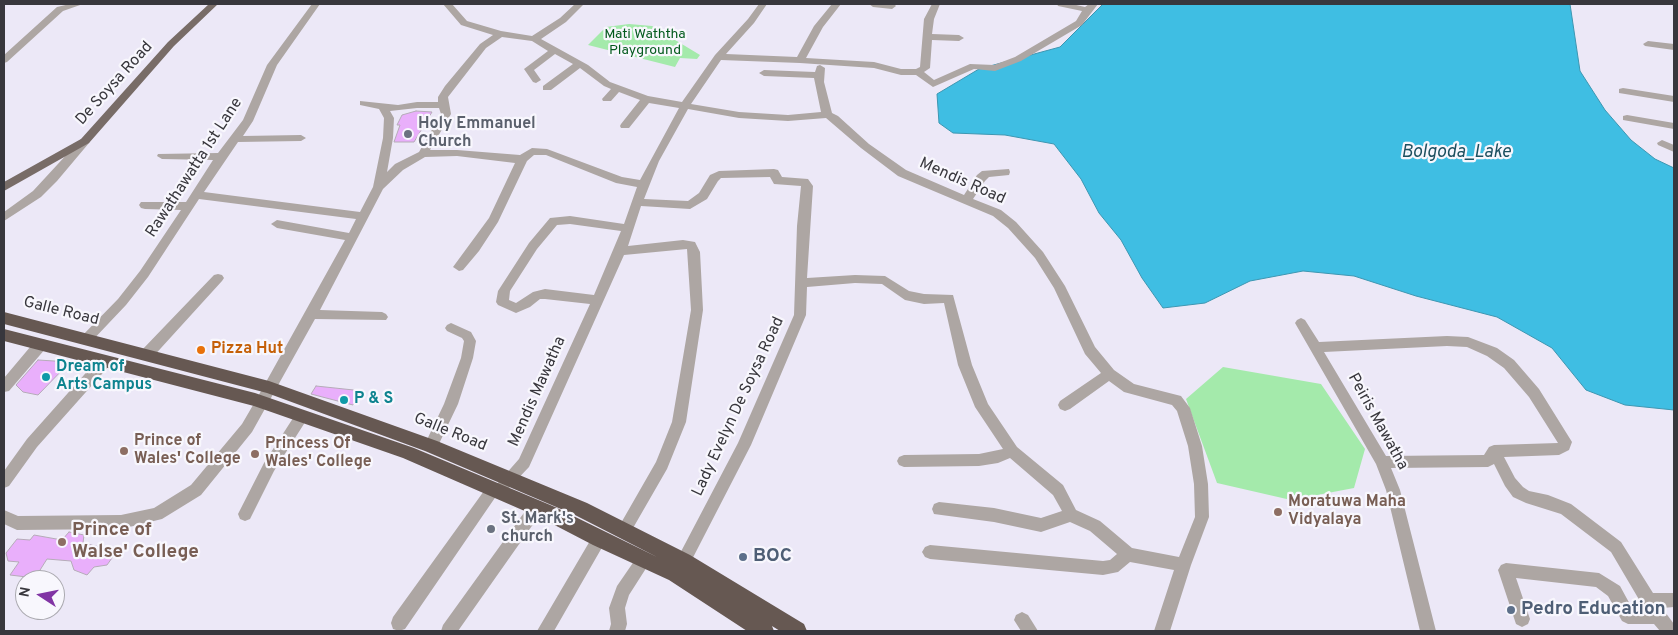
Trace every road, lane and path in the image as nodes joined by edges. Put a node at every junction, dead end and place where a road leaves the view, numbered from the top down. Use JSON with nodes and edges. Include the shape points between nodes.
{"nodes":[{"id":1,"x":79,"y":4,"type":"edge"},
{"id":2,"x":214,"y":4,"type":"edge"},
{"id":3,"x":316,"y":4,"type":"edge"},
{"id":4,"x":447,"y":4,"type":"edge"},
{"id":5,"x":580,"y":4,"type":"edge"},
{"id":6,"x":762,"y":4,"type":"edge"},
{"id":7,"x":837,"y":4,"type":"edge"},
{"id":8,"x":873,"y":4,"type":"edge"},
{"id":9,"x":936,"y":4,"type":"edge"},
{"id":10,"x":1061,"y":4,"type":"edge"},
{"id":11,"x":892,"y":6,"type":"dead end"},
{"id":12,"x":1090,"y":7,"type":"edge"},
{"id":13,"x":500,"y":34,"type":"junction"},
{"id":14,"x":929,"y":37,"type":"junction"},
{"id":15,"x":959,"y":38,"type":"dead end"},
{"id":16,"x":534,"y":39,"type":"junction"},
{"id":17,"x":1648,"y":44,"type":"dead end"},
{"id":18,"x":1674,"y":47,"type":"edge"},
{"id":19,"x":555,"y":50,"type":"junction"},
{"id":20,"x":718,"y":58,"type":"junction"},
{"id":21,"x":4,"y":60,"type":"edge"},
{"id":22,"x":800,"y":60,"type":"junction"},
{"id":23,"x":819,"y":62,"type":"junction"},
{"id":24,"x":580,"y":64,"type":"junction"},
{"id":25,"x":918,"y":72,"type":"junction"},
{"id":26,"x":764,"y":73,"type":"dead end"},
{"id":27,"x":819,"y":75,"type":"junction"},
{"id":28,"x":536,"y":80,"type":"dead end"},
{"id":29,"x":546,"y":88,"type":"dead end"},
{"id":30,"x":617,"y":89,"type":"junction"},
{"id":31,"x":1623,"y":91,"type":"dead end"},
{"id":32,"x":607,"y":99,"type":"dead end"},
{"id":33,"x":646,"y":99,"type":"junction"},
{"id":34,"x":1674,"y":99,"type":"edge"},
{"id":35,"x":364,"y":103,"type":"dead end"},
{"id":36,"x":442,"y":105,"type":"junction"},
{"id":37,"x":383,"y":107,"type":"junction"},
{"id":38,"x":684,"y":107,"type":"junction"},
{"id":39,"x":827,"y":115,"type":"junction"},
{"id":40,"x":1627,"y":118,"type":"dead end"},
{"id":41,"x":625,"y":126,"type":"dead end"},
{"id":42,"x":1674,"y":126,"type":"edge"},
{"id":43,"x":301,"y":138,"type":"dead end"},
{"id":44,"x":235,"y":140,"type":"junction"},
{"id":45,"x":84,"y":141,"type":"junction"},
{"id":46,"x":1662,"y":143,"type":"dead end"},
{"id":47,"x":1674,"y":149,"type":"edge"},
{"id":48,"x":423,"y":154,"type":"junction"},
{"id":49,"x":162,"y":156,"type":"dead end"},
{"id":50,"x":221,"y":157,"type":"junction"},
{"id":51,"x":522,"y":158,"type":"junction"},
{"id":52,"x":1004,"y":172,"type":"dead end"},
{"id":53,"x":643,"y":184,"type":"junction"},
{"id":54,"x":379,"y":186,"type":"junction"},
{"id":55,"x":4,"y":188,"type":"edge"},
{"id":56,"x":198,"y":195,"type":"junction"},
{"id":57,"x":967,"y":199,"type":"junction"},
{"id":58,"x":636,"y":202,"type":"junction"},
{"id":59,"x":145,"y":205,"type":"dead end"},
{"id":60,"x":190,"y":206,"type":"junction"},
{"id":61,"x":362,"y":216,"type":"junction"},
{"id":62,"x":4,"y":217,"type":"edge"},
{"id":63,"x":277,"y":224,"type":"dead end"},
{"id":64,"x":626,"y":228,"type":"junction"},
{"id":65,"x":351,"y":237,"type":"junction"},
{"id":66,"x":620,"y":251,"type":"junction"},
{"id":67,"x":459,"y":267,"type":"dead end"},
{"id":68,"x":218,"y":278,"type":"dead end"},
{"id":69,"x":803,"y":283,"type":"junction"},
{"id":70,"x":597,"y":300,"type":"junction"},
{"id":71,"x":312,"y":314,"type":"junction"},
{"id":72,"x":382,"y":317,"type":"dead end"},
{"id":73,"x":4,"y":318,"type":"edge"},
{"id":74,"x":1301,"y":323,"type":"dead end"},
{"id":75,"x":451,"y":328,"type":"dead end"},
{"id":76,"x":4,"y":335,"type":"edge"},
{"id":77,"x":85,"y":339,"type":"junction"},
{"id":78,"x":41,"y":344,"type":"junction"},
{"id":79,"x":1316,"y":348,"type":"junction"},
{"id":80,"x":146,"y":355,"type":"junction"},
{"id":81,"x":105,"y":362,"type":"junction"},
{"id":82,"x":1109,"y":374,"type":"junction"},
{"id":83,"x":4,"y":387,"type":"edge"},
{"id":84,"x":268,"y":387,"type":"junction"},
{"id":85,"x":262,"y":404,"type":"junction"},
{"id":86,"x":1065,"y":405,"type":"dead end"},
{"id":87,"x":302,"y":416,"type":"junction"},
{"id":88,"x":431,"y":446,"type":"junction"},
{"id":89,"x":1012,"y":451,"type":"junction"},
{"id":90,"x":1494,"y":451,"type":"junction"},
{"id":91,"x":904,"y":461,"type":"dead end"},
{"id":92,"x":1382,"y":462,"type":"junction"},
{"id":93,"x":4,"y":482,"type":"edge"},
{"id":94,"x":500,"y":487,"type":"junction"},
{"id":95,"x":536,"y":508,"type":"junction"},
{"id":96,"x":939,"y":509,"type":"dead end"},
{"id":97,"x":245,"y":514,"type":"dead end"},
{"id":98,"x":1071,"y":515,"type":"junction"},
{"id":99,"x":4,"y":517,"type":"edge"},
{"id":100,"x":624,"y":530,"type":"junction"},
{"id":101,"x":599,"y":539,"type":"junction"},
{"id":102,"x":930,"y":552,"type":"dead end"},
{"id":103,"x":1128,"y":554,"type":"junction"},
{"id":104,"x":644,"y":559,"type":"junction"},
{"id":105,"x":1183,"y":565,"type":"junction"},
{"id":106,"x":680,"y":568,"type":"junction"},
{"id":107,"x":1674,"y":600,"type":"edge"},
{"id":108,"x":1650,"y":601,"type":"junction"},
{"id":109,"x":1658,"y":616,"type":"junction"},
{"id":110,"x":1522,"y":619,"type":"dead end"},
{"id":111,"x":398,"y":623,"type":"dead end"},
{"id":112,"x":450,"y":631,"type":"edge"},
{"id":113,"x":545,"y":631,"type":"edge"},
{"id":114,"x":617,"y":631,"type":"edge"},
{"id":115,"x":764,"y":631,"type":"edge"},
{"id":116,"x":797,"y":631,"type":"edge"},
{"id":117,"x":1162,"y":631,"type":"edge"},
{"id":118,"x":1428,"y":631,"type":"edge"},
{"id":119,"x":1670,"y":631,"type":"edge"}],
"edges":[{"from":1,"to":21,"type":"street","via":[[60,9]]},
{"from":2,"to":45,"type":"main road","name":"De Soysa Road","via":[[171,44]]},
{"from":3,"to":44,"type":"street","name":"Rawathawatta 1st Lane","via":[[272,65],[254,110]]},
{"from":4,"to":13,"type":"street","via":[[464,23]]},
{"from":5,"to":16,"type":"street"},
{"from":6,"to":20,"type":"street","name":"Mendis Mawatha"},
{"from":7,"to":22,"type":"street","via":[[819,26]]},
{"from":8,"to":11,"type":"street"},
{"from":9,"to":14,"type":"street","via":[[929,19]]},
{"from":10,"to":12,"type":"street"},
{"from":12,"to":25,"type":"street","via":[[1079,24],[1018,59],[995,68],[973,66],[933,84]]},
{"from":13,"to":16,"type":"street"},
{"from":13,"to":36,"type":"street","via":[[484,46],[449,88]]},
{"from":14,"to":15,"type":"street"},
{"from":14,"to":25,"type":"street","via":[[925,68]]},
{"from":16,"to":19,"type":"street"},
{"from":17,"to":18,"type":"street"},
{"from":19,"to":24,"type":"street"},
{"from":19,"to":28,"type":"street","via":[[529,69]]},
{"from":20,"to":22,"type":"street"},
{"from":20,"to":38,"type":"street","name":"Mendis Mawatha"},
{"from":22,"to":23,"type":"street"},
{"from":23,"to":25,"type":"street"},
{"from":23,"to":27,"type":"street"},
{"from":24,"to":29,"type":"street"},
{"from":24,"to":30,"type":"street"},
{"from":26,"to":27,"type":"street"},
{"from":27,"to":39,"type":"street"},
{"from":30,"to":32,"type":"street"},
{"from":30,"to":33,"type":"street"},
{"from":31,"to":34,"type":"street"},
{"from":33,"to":38,"type":"street"},
{"from":33,"to":41,"type":"street"},
{"from":35,"to":37,"type":"street"},
{"from":36,"to":37,"type":"street"},
{"from":36,"to":48,"type":"street","via":[[446,114]]},
{"from":37,"to":54,"type":"street","via":[[389,118],[388,138]]},
{"from":38,"to":39,"type":"street","via":[[764,117]]},
{"from":38,"to":53,"type":"street","name":"Mendis Mawatha"},
{"from":39,"to":57,"type":"street","name":"Mendis Road","via":[[902,173]]},
{"from":40,"to":42,"type":"street"},
{"from":43,"to":44,"type":"street"},
{"from":44,"to":50,"type":"street","name":"Rawathawatta 1st Lane"},
{"from":45,"to":55,"type":"main road","name":"De Soysa Road"},
{"from":45,"to":62,"type":"street","via":[[48,183]]},
{"from":46,"to":47,"type":"street"},
{"from":48,"to":51,"type":"street"},
{"from":48,"to":54,"type":"street","via":[[399,166]]},
{"from":49,"to":50,"type":"street"},
{"from":50,"to":56,"type":"street","name":"Rawathawatta 1st Lane"},
{"from":51,"to":53,"type":"street","via":[[532,151],[547,152],[620,180]]},
{"from":51,"to":67,"type":"street","via":[[494,219]]},
{"from":52,"to":57,"type":"street","via":[[986,174]]},
{"from":53,"to":58,"type":"street","name":"Mendis Mawatha"},
{"from":54,"to":61,"type":"street"},
{"from":56,"to":60,"type":"street","name":"Rawathawatta 1st Lane"},
{"from":56,"to":61,"type":"street"},
{"from":57,"to":82,"type":"street","name":"Mendis Road","via":[[998,213],[1040,255],[1090,350]]},
{"from":58,"to":64,"type":"street","name":"Mendis Mawatha"},
{"from":58,"to":69,"type":"street","name":"Lady Evelyn De Soysa Road","via":[[690,205],[703,196],[719,175],[774,173],[778,181],[804,182],[807,186]]},
{"from":59,"to":60,"type":"street"},
{"from":60,"to":77,"type":"street","name":"Rawathawatta 1st Lane","via":[[136,286]]},
{"from":61,"to":65,"type":"street"},
{"from":63,"to":65,"type":"street"},
{"from":64,"to":66,"type":"street","name":"Mendis Mawatha"},
{"from":64,"to":70,"type":"street","via":[[570,220],[554,222],[533,246],[504,291],[502,302],[516,308],[537,295],[545,294]]},
{"from":65,"to":71,"type":"street"},
{"from":66,"to":70,"type":"street","name":"Mendis Mawatha"},
{"from":66,"to":100,"type":"street","via":[[691,245],[697,310],[679,422],[662,465]]},
{"from":68,"to":80,"type":"street"},
{"from":69,"to":89,"type":"street","via":[[885,280],[905,295],[924,299],[949,298],[965,365],[982,407]]},
{"from":69,"to":106,"type":"street","name":"Lady Evelyn De Soysa Road","via":[[800,315],[787,347],[744,445]]},
{"from":70,"to":94,"type":"street","name":"Mendis Mawatha","via":[[531,450],[524,463]]},
{"from":71,"to":72,"type":"street"},
{"from":71,"to":84,"type":"street"},
{"from":73,"to":77,"type":"highway","name":"Galle Road"},
{"from":74,"to":79,"type":"street","name":"Peiris Mawatha"},
{"from":75,"to":88,"type":"street","via":[[467,335],[470,341],[451,404]]},
{"from":76,"to":78,"type":"highway","name":"Galle Road"},
{"from":77,"to":80,"type":"highway","name":"Galle Road"},
{"from":78,"to":81,"type":"highway","name":"Galle Road"},
{"from":78,"to":83,"type":"street"},
{"from":79,"to":90,"type":"street","via":[[1447,341],[1468,342],[1492,352],[1509,364],[1534,393],[1566,442],[1559,449]]},
{"from":79,"to":92,"type":"street","name":"Peiris Mawatha"},
{"from":80,"to":84,"type":"highway","name":"Galle Road"},
{"from":81,"to":85,"type":"highway","name":"Galle Road"},
{"from":81,"to":93,"type":"street","via":[[32,443]]},
{"from":82,"to":86,"type":"street"},
{"from":82,"to":105,"type":"street","name":"Mendis Road","via":[[1129,388],[1176,400],[1183,408],[1195,446],[1202,517]]},
{"from":84,"to":85,"type":"street"},
{"from":84,"to":88,"type":"highway","name":"Galle Road"},
{"from":85,"to":87,"type":"highway","name":"Galle Road"},
{"from":85,"to":99,"type":"street","via":[[248,428],[196,490],[157,514],[121,522],[17,523]]},
{"from":87,"to":94,"type":"highway","name":"Galle Road"},
{"from":87,"to":97,"type":"street","via":[[268,467]]},
{"from":88,"to":94,"type":"highway","name":"Galle Road"},
{"from":89,"to":91,"type":"street","via":[[980,460]]},
{"from":89,"to":98,"type":"street","via":[[1058,490]]},
{"from":90,"to":92,"type":"street","via":[[1488,461]]},
{"from":90,"to":108,"type":"street","via":[[1518,492],[1566,509],[1609,541],[1623,557]]},
{"from":92,"to":118,"type":"street","name":"Peiris Mawatha","via":[[1401,514]]},
{"from":94,"to":95,"type":"highway","name":"Galle Road"},
{"from":94,"to":100,"type":"highway","name":"Galle Road","via":[[581,509]]},
{"from":94,"to":111,"type":"street","name":"Mendis Mawatha"},
{"from":95,"to":101,"type":"highway","name":"Galle Road"},
{"from":95,"to":112,"type":"street"},
{"from":96,"to":98,"type":"street","via":[[994,515],[1041,526]]},
{"from":98,"to":103,"type":"street","via":[[1095,526]]},
{"from":100,"to":106,"type":"highway","name":"Galle Road"},
{"from":101,"to":104,"type":"highway","name":"Galle Road"},
{"from":101,"to":113,"type":"street"},
{"from":102,"to":103,"type":"street","via":[[1103,568],[1114,567]]},
{"from":103,"to":105,"type":"street"},
{"from":104,"to":106,"type":"highway","name":"Galle Road"},
{"from":104,"to":114,"type":"street","via":[[623,591],[617,608]]},
{"from":105,"to":117,"type":"street"},
{"from":106,"to":115,"type":"highway","name":"Galle Road"},
{"from":106,"to":116,"type":"highway","name":"Galle Road"},
{"from":107,"to":108,"type":"street"},
{"from":108,"to":109,"type":"street"},
{"from":109,"to":110,"type":"street","via":[[1628,616],[1614,591],[1599,580],[1506,570]]},
{"from":109,"to":119,"type":"street"}]}
